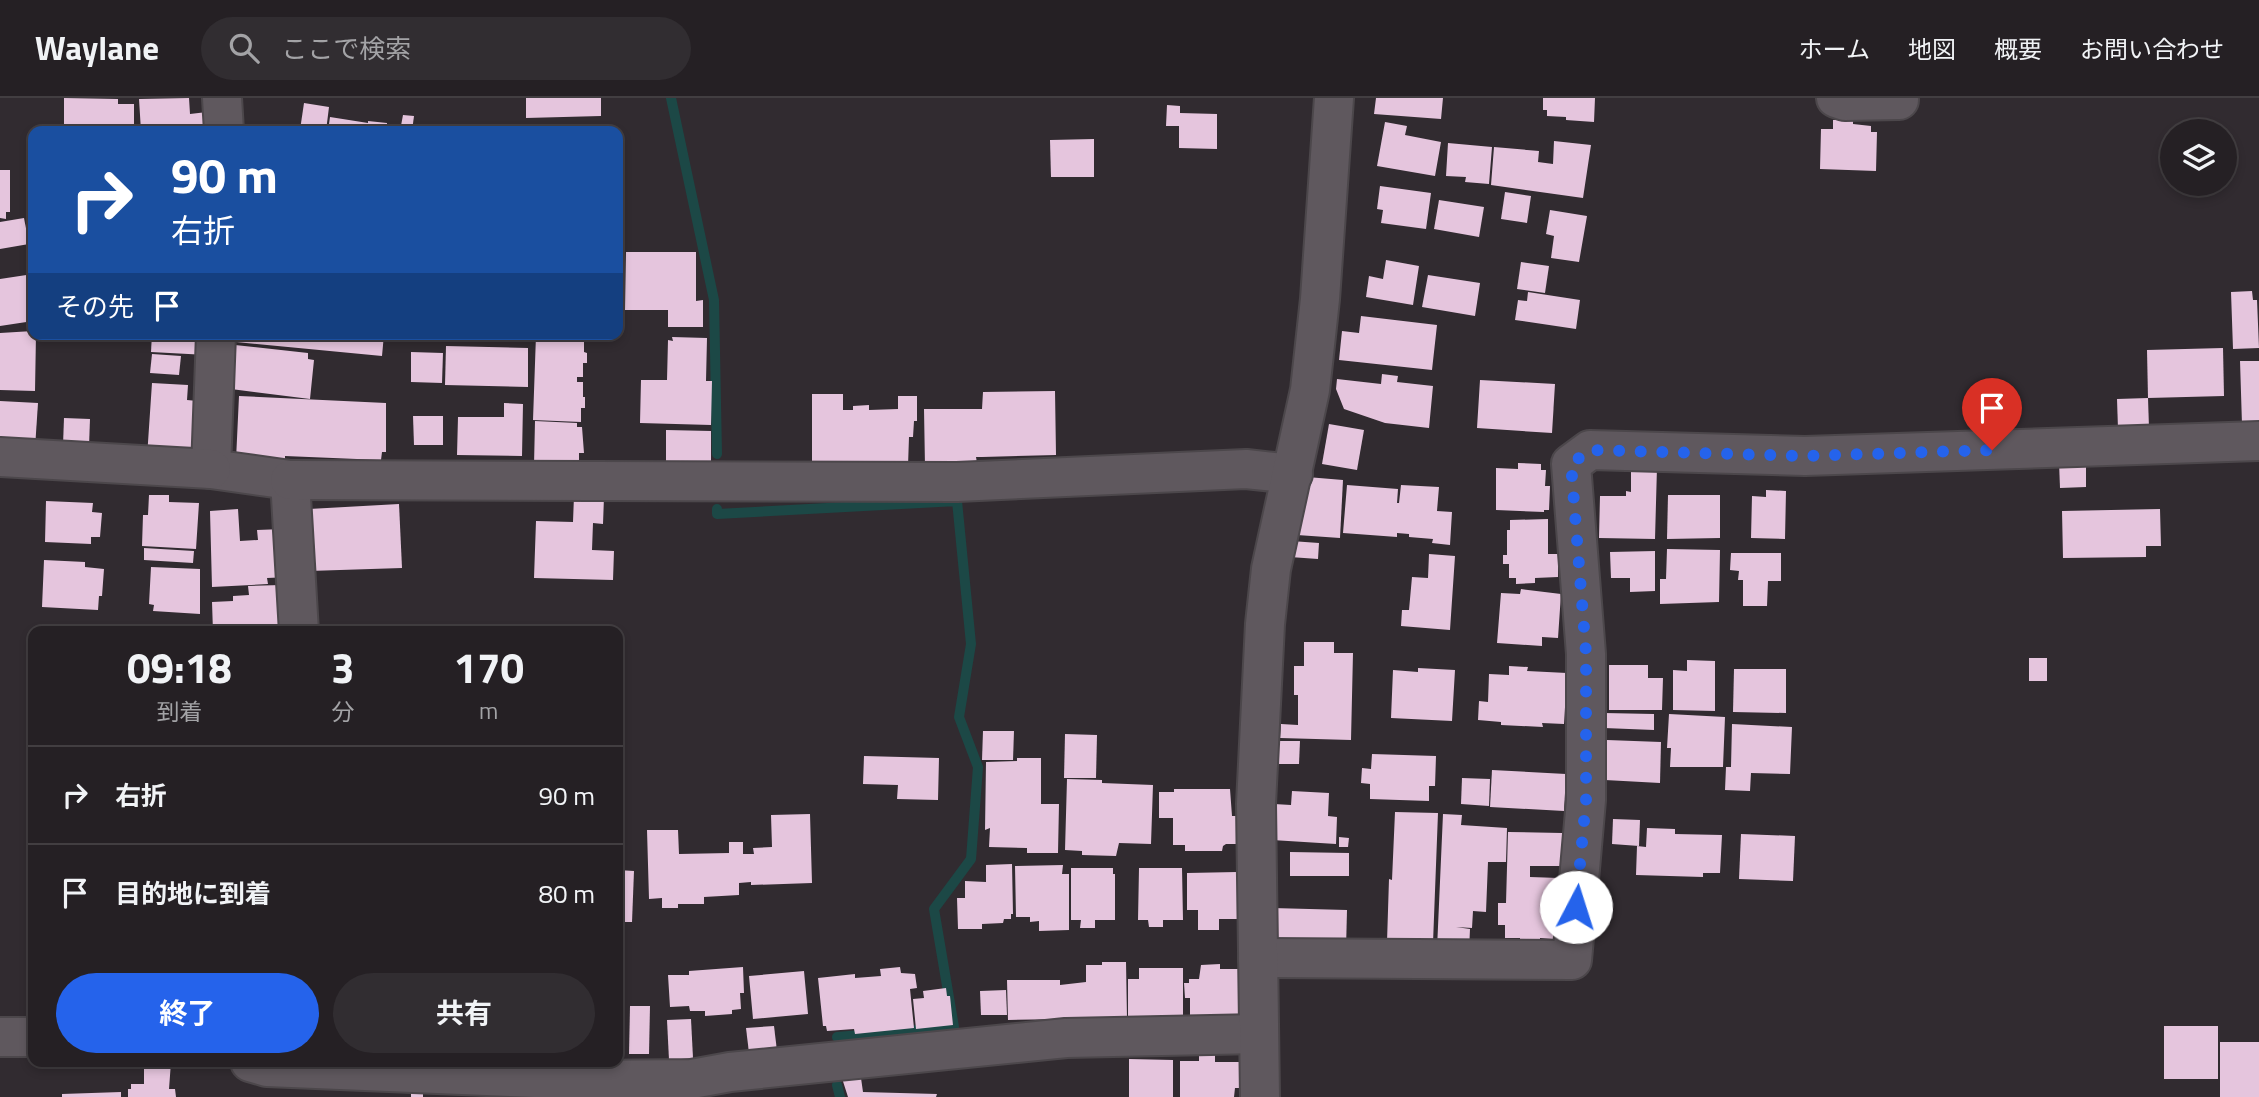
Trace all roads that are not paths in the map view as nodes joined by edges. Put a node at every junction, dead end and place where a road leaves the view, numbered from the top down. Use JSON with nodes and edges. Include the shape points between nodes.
{"nodes":[{"id":1,"x":222,"y":98,"type":"edge"},
{"id":2,"x":1334,"y":98,"type":"edge"},
{"id":3,"x":1836,"y":98,"type":"edge"},
{"id":4,"x":1899,"y":100,"type":"dead end"},
{"id":5,"x":224,"y":126,"type":"edge"},
{"id":6,"x":216,"y":340,"type":"edge"},
{"id":7,"x":2259,"y":441,"type":"edge"},
{"id":8,"x":0,"y":457,"type":"edge"},
{"id":9,"x":211,"y":469,"type":"junction"},
{"id":10,"x":1293,"y":474,"type":"junction"},
{"id":11,"x":290,"y":480,"type":"junction"},
{"id":12,"x":299,"y":626,"type":"edge"},
{"id":13,"x":1258,"y":958,"type":"junction"},
{"id":14,"x":1259,"y":1034,"type":"junction"},
{"id":15,"x":0,"y":1037,"type":"edge"},
{"id":16,"x":28,"y":1037,"type":"edge"},
{"id":17,"x":267,"y":1067,"type":"edge"},
{"id":18,"x":397,"y":1077,"type":"edge"},
{"id":19,"x":1260,"y":1097,"type":"edge"}],
"edges":[{"from":1,"to":5,"type":"street"},
{"from":2,"to":10,"type":"street","via":[[1319,312]]},
{"from":3,"to":4,"type":"street"},
{"from":6,"to":9,"type":"street"},
{"from":7,"to":13,"type":"street","via":[[1805,456],[1590,450],[1571,464],[1586,653],[1586,800],[1572,960]]},
{"from":8,"to":9,"type":"street"},
{"from":9,"to":11,"type":"street"},
{"from":10,"to":11,"type":"street","via":[[1247,469],[957,482]]},
{"from":10,"to":13,"type":"street","via":[[1271,569],[1265,624],[1256,804]]},
{"from":11,"to":12,"type":"street"},
{"from":13,"to":14,"type":"street"},
{"from":14,"to":18,"type":"street","via":[[1052,1039],[692,1079]]},
{"from":14,"to":19,"type":"street"},
{"from":15,"to":16,"type":"street"},
{"from":17,"to":18,"type":"street"}]}
